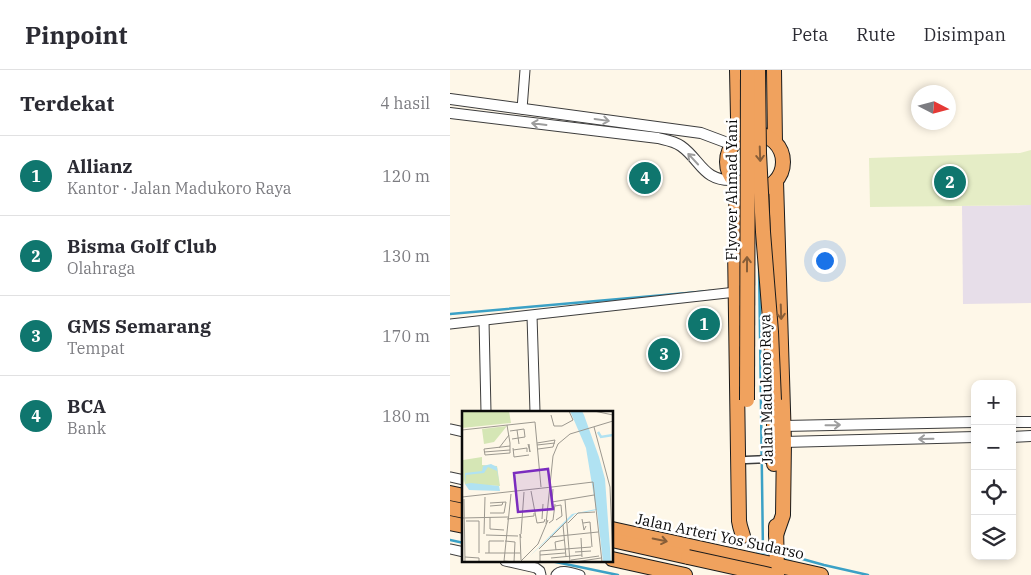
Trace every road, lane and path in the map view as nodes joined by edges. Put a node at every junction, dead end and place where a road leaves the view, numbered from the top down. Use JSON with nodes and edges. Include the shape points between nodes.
{"nodes":[{"id":1,"x":525,"y":70,"type":"edge"},
{"id":2,"x":737,"y":70,"type":"edge"},
{"id":3,"x":748,"y":70,"type":"edge"},
{"id":4,"x":758,"y":70,"type":"edge"},
{"id":5,"x":774,"y":70,"type":"edge"},
{"id":6,"x":450,"y":99,"type":"edge"},
{"id":7,"x":522,"y":109,"type":"junction"},
{"id":8,"x":450,"y":113,"type":"edge"},
{"id":9,"x":738,"y":141,"type":"junction"},
{"id":10,"x":775,"y":142,"type":"junction"},
{"id":11,"x":776,"y":181,"type":"junction"},
{"id":12,"x":739,"y":184,"type":"junction"},
{"id":13,"x":736,"y":287,"type":"junction"},
{"id":14,"x":532,"y":316,"type":"junction"},
{"id":15,"x":484,"y":321,"type":"junction"},
{"id":16,"x":450,"y":324,"type":"edge"},
{"id":17,"x":747,"y":400,"type":"joint"},
{"id":18,"x":774,"y":400,"type":"joint"},
{"id":19,"x":486,"y":411,"type":"edge"},
{"id":20,"x":535,"y":411,"type":"edge"},
{"id":21,"x":971,"y":422,"type":"edge"},
{"id":22,"x":1016,"y":422,"type":"edge"},
{"id":23,"x":1031,"y":422,"type":"edge"},
{"id":24,"x":784,"y":426,"type":"junction"},
{"id":25,"x":1031,"y":436,"type":"edge"},
{"id":26,"x":971,"y":437,"type":"edge"},
{"id":27,"x":1016,"y":437,"type":"edge"},
{"id":28,"x":784,"y":442,"type":"junction"},
{"id":29,"x":748,"y":460,"type":"junction"},
{"id":30,"x":771,"y":460,"type":"junction"},
{"id":31,"x":614,"y":529,"type":"edge"},
{"id":32,"x":743,"y":536,"type":"junction"},
{"id":33,"x":776,"y":538,"type":"junction"},
{"id":34,"x":614,"y":541,"type":"edge"},
{"id":35,"x":614,"y":546,"type":"edge"},
{"id":36,"x":743,"y":558,"type":"junction"},
{"id":37,"x":614,"y":559,"type":"edge"},
{"id":38,"x":510,"y":562,"type":"edge"},
{"id":39,"x":686,"y":565,"type":"edge"},
{"id":40,"x":775,"y":572,"type":"edge"},
{"id":41,"x":541,"y":575,"type":"edge"},
{"id":42,"x":556,"y":575,"type":"edge"},
{"id":43,"x":580,"y":575,"type":"edge"},
{"id":44,"x":742,"y":575,"type":"edge"},
{"id":45,"x":748,"y":575,"type":"edge"},
{"id":46,"x":821,"y":575,"type":"edge"}],
"edges":[{"from":1,"to":7,"type":"street"},
{"from":2,"to":9,"type":"highway"},
{"from":17,"to":3,"type":"highway","name":"Flyover Ahmad Yani","one_way":true,"bridge":true},
{"from":4,"to":18,"type":"highway","name":"Flyover Ahmad Yani","one_way":true,"bridge":true,"via":[[762,222]]},
{"from":5,"to":10,"type":"highway"},
{"from":6,"to":7,"type":"street"},
{"from":7,"to":9,"type":"street","one_way":true},
{"from":12,"to":8,"type":"street","one_way":true,"via":[[714,178],[683,148],[671,141]]},
{"from":9,"to":10,"type":"highway","bridge":true,"via":[[754,134],[770,137]]},
{"from":9,"to":12,"type":"highway","via":[[729,153],[728,163],[729,172]]},
{"from":10,"to":11,"type":"highway","via":[[784,163]]},
{"from":11,"to":12,"type":"highway","bridge":true,"via":[[753,190]]},
{"from":11,"to":24,"type":"highway","name":"Jalan Madukoro Raya","one_way":true},
{"from":12,"to":13,"type":"highway","name":"Jalan Madukoro Raya"},
{"from":13,"to":14,"type":"street"},
{"from":13,"to":32,"type":"highway","name":"Jalan Madukoro Raya","via":[[739,521]]},
{"from":14,"to":15,"type":"street"},
{"from":14,"to":20,"type":"street"},
{"from":15,"to":16,"type":"street"},
{"from":15,"to":19,"type":"street"},
{"from":17,"to":29,"type":"highway","name":"Jalan Madukoro Raya"},
{"from":18,"to":30,"type":"highway","name":"Jalan Madukoro Raya"},
{"from":24,"to":21,"type":"street","one_way":true},
{"from":22,"to":23,"type":"street"},
{"from":24,"to":28,"type":"highway","name":"Jalan Madukoro Raya"},
{"from":25,"to":27,"type":"street"},
{"from":26,"to":28,"type":"street","one_way":true},
{"from":28,"to":33,"type":"highway","name":"Jalan Madukoro Raya","via":[[783,515]]},
{"from":29,"to":30,"type":"street"},
{"from":29,"to":32,"type":"highway","name":"Jalan Madukoro Raya"},
{"from":30,"to":33,"type":"highway","name":"Jalan Madukoro Raya"},
{"from":31,"to":36,"type":"highway","name":"Jalan Arteri Yos Sudarso","one_way":true},
{"from":32,"to":36,"type":"highway","name":"Jalan Madukoro Raya"},
{"from":33,"to":40,"type":"highway","name":"Jalan Madukoro Raya"},
{"from":34,"to":39,"type":"highway"},
{"from":35,"to":39,"type":"highway"},
{"from":36,"to":40,"type":"highway","name":"Jalan Arteri Yos Sudarso"},
{"from":36,"to":44,"type":"highway","name":"Jalan Madukoro Raya"},
{"from":37,"to":39,"type":"highway"},
{"from":38,"to":41,"type":"street","via":[[536,568]]},
{"from":39,"to":40,"type":"highway","bridge":true},
{"from":39,"to":45,"type":"highway"},
{"from":40,"to":46,"type":"highway","name":"Jalan Arteri Yos Sudarso"},
{"from":42,"to":43,"type":"street","via":[[564,571]]}]}
